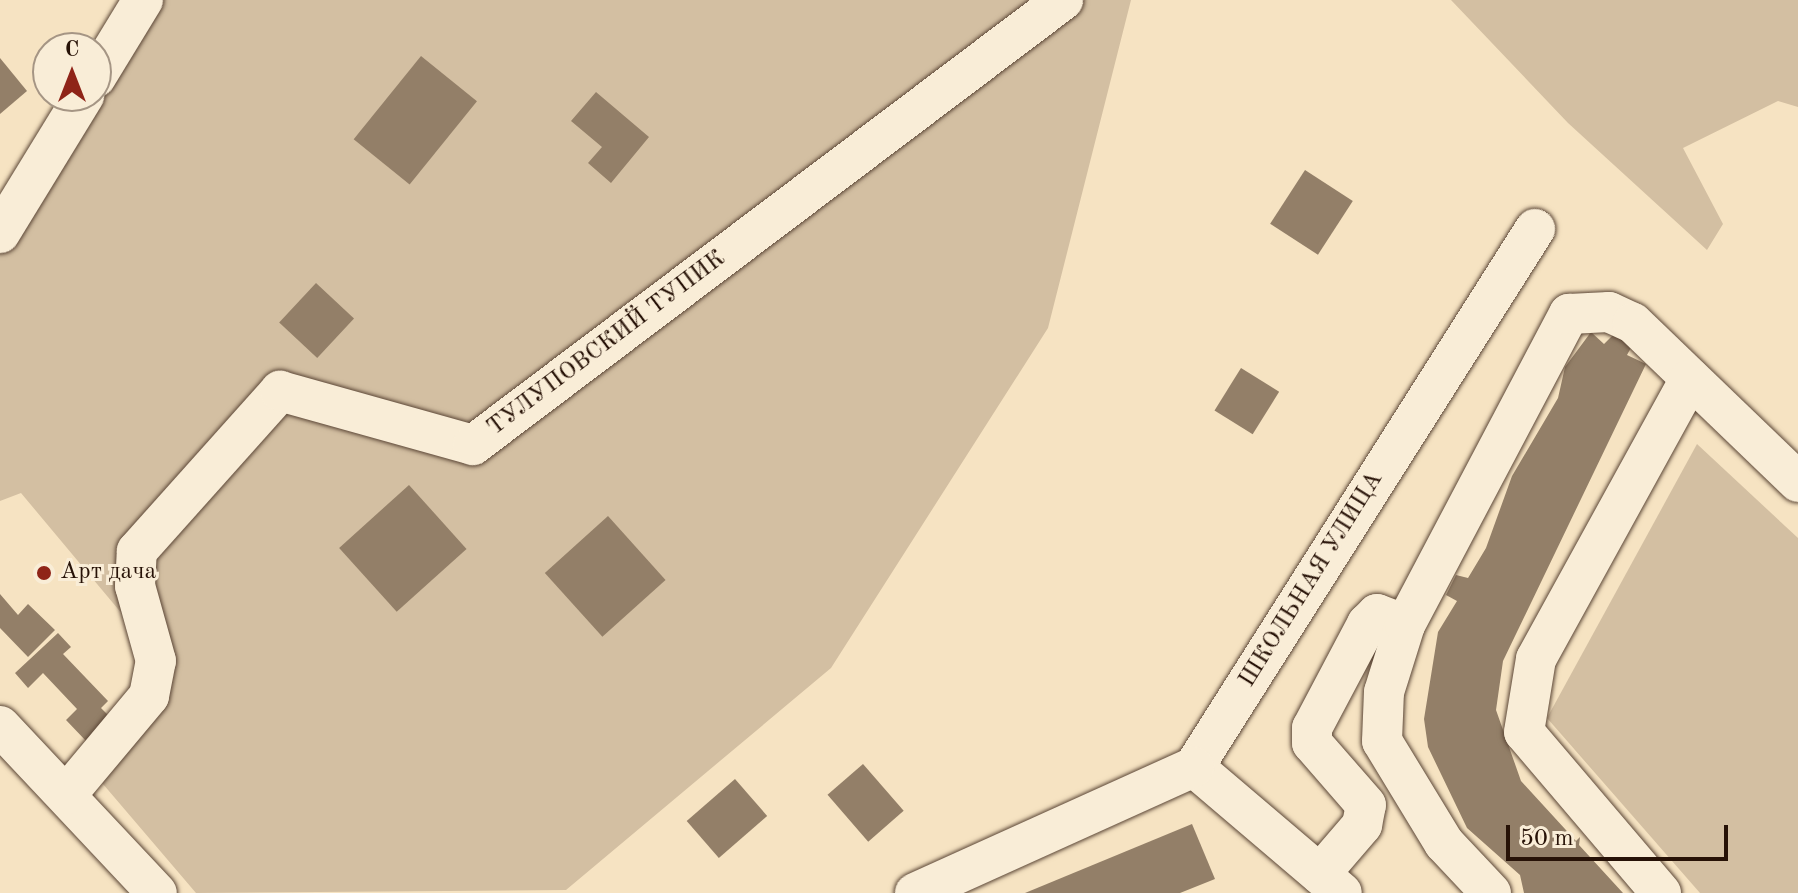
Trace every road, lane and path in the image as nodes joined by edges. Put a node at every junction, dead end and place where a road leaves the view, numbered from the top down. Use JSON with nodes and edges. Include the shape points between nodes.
{"nodes":[{"id":1,"x":143,"y":0,"type":"edge"},
{"id":2,"x":1063,"y":0,"type":"edge"},
{"id":3,"x":112,"y":51,"type":"edge"},
{"id":4,"x":74,"y":112,"type":"edge"},
{"id":5,"x":1535,"y":229,"type":"dead end"},
{"id":6,"x":0,"y":233,"type":"edge"},
{"id":7,"x":1690,"y":379,"type":"junction"},
{"id":8,"x":1798,"y":482,"type":"edge"},
{"id":9,"x":1405,"y":625,"type":"junction"},
{"id":10,"x":0,"y":726,"type":"edge"},
{"id":11,"x":1194,"y":767,"type":"junction"},
{"id":12,"x":67,"y":794,"type":"junction"},
{"id":13,"x":1331,"y":884,"type":"edge"},
{"id":14,"x":157,"y":893,"type":"edge"},
{"id":15,"x":915,"y":893,"type":"edge"},
{"id":16,"x":1491,"y":893,"type":"edge"},
{"id":17,"x":1661,"y":893,"type":"edge"}],
"edges":[{"from":1,"to":3,"type":"street"},
{"from":2,"to":12,"type":"street","name":"ТУЛУПОВСКИЙ ТУПИК","via":[[473,445],[280,391],[137,551],[135,586],[156,661],[149,696]]},
{"from":4,"to":6,"type":"street"},
{"from":5,"to":11,"type":"street","name":"ШКОЛЬНАЯ УЛИЦА"},
{"from":7,"to":8,"type":"street"},
{"from":7,"to":9,"type":"street","via":[[1633,323],[1609,312],[1569,314]]},
{"from":7,"to":17,"type":"street","via":[[1536,659],[1524,732]]},
{"from":9,"to":13,"type":"street","via":[[1377,614],[1367,624],[1312,728],[1312,743],[1366,805],[1362,825]]},
{"from":9,"to":16,"type":"street","via":[[1384,692],[1382,741],[1444,843]]},
{"from":10,"to":12,"type":"street"},
{"from":11,"to":13,"type":"street"},
{"from":11,"to":15,"type":"street"},
{"from":12,"to":14,"type":"street"}]}
